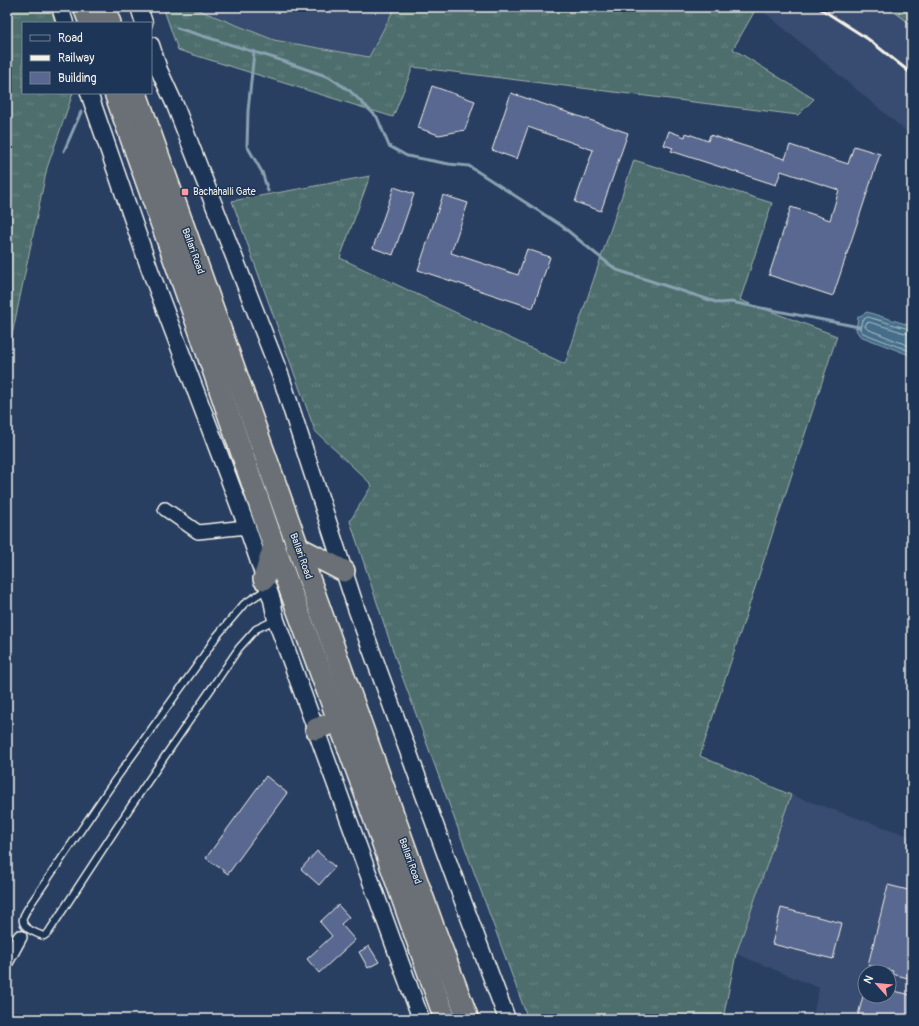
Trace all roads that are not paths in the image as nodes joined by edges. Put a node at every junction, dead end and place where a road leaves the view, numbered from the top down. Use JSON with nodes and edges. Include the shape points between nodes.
{"nodes":[{"id":1,"x":60,"y":7,"type":"edge"},
{"id":2,"x":84,"y":7,"type":"edge"},
{"id":3,"x":104,"y":7,"type":"edge"},
{"id":4,"x":139,"y":7,"type":"edge"},
{"id":5,"x":65,"y":22,"type":"edge"},
{"id":6,"x":90,"y":22,"type":"edge"},
{"id":7,"x":110,"y":22,"type":"edge"},
{"id":8,"x":144,"y":22,"type":"edge"},
{"id":9,"x":152,"y":48,"type":"edge"},
{"id":10,"x":89,"y":94,"type":"edge"},
{"id":11,"x":115,"y":94,"type":"edge"},
{"id":12,"x":136,"y":94,"type":"edge"},
{"id":13,"x":165,"y":509,"type":"dead end"},
{"id":14,"x":247,"y":527,"type":"junction"},
{"id":15,"x":274,"y":546,"type":"junction"},
{"id":16,"x":297,"y":547,"type":"junction"},
{"id":17,"x":344,"y":571,"type":"junction"},
{"id":18,"x":266,"y":584,"type":"junction"},
{"id":19,"x":276,"y":620,"type":"junction"},
{"id":20,"x":338,"y":721,"type":"junction"},
{"id":21,"x":316,"y":729,"type":"junction"},
{"id":22,"x":20,"y":937,"type":"dead end"},
{"id":23,"x":7,"y":961,"type":"edge"},
{"id":24,"x":421,"y":1019,"type":"edge"},
{"id":25,"x":445,"y":1019,"type":"edge"},
{"id":26,"x":468,"y":1019,"type":"edge"},
{"id":27,"x":507,"y":1019,"type":"edge"}],
"edges":[{"from":1,"to":5,"type":"street"},
{"from":2,"to":6,"type":"highway"},
{"from":3,"to":7,"type":"highway"},
{"from":4,"to":8,"type":"street"},
{"from":9,"to":17,"type":"street","via":[[281,377]]},
{"from":10,"to":14,"type":"street","via":[[150,270]]},
{"from":11,"to":15,"type":"highway","name":"Ballari Road"},
{"from":12,"to":16,"type":"highway","name":"Ballari Road"},
{"from":13,"to":14,"type":"street","via":[[198,532]]},
{"from":14,"to":18,"type":"street"},
{"from":15,"to":18,"type":"highway"},
{"from":15,"to":20,"type":"highway","name":"Ballari Road"},
{"from":16,"to":17,"type":"highway"},
{"from":16,"to":26,"type":"highway","name":"Ballari Road"},
{"from":17,"to":27,"type":"street"},
{"from":18,"to":19,"type":"street"},
{"from":18,"to":19,"type":"lane","via":[[244,604],[213,642],[115,780],[34,898],[22,918],[25,927],[40,935],[48,933],[131,806],[240,648],[256,629]]},
{"from":19,"to":21,"type":"street"},
{"from":20,"to":21,"type":"highway"},
{"from":20,"to":25,"type":"highway","name":"Ballari Road"},
{"from":21,"to":24,"type":"street"},
{"from":22,"to":23,"type":"street"}]}
